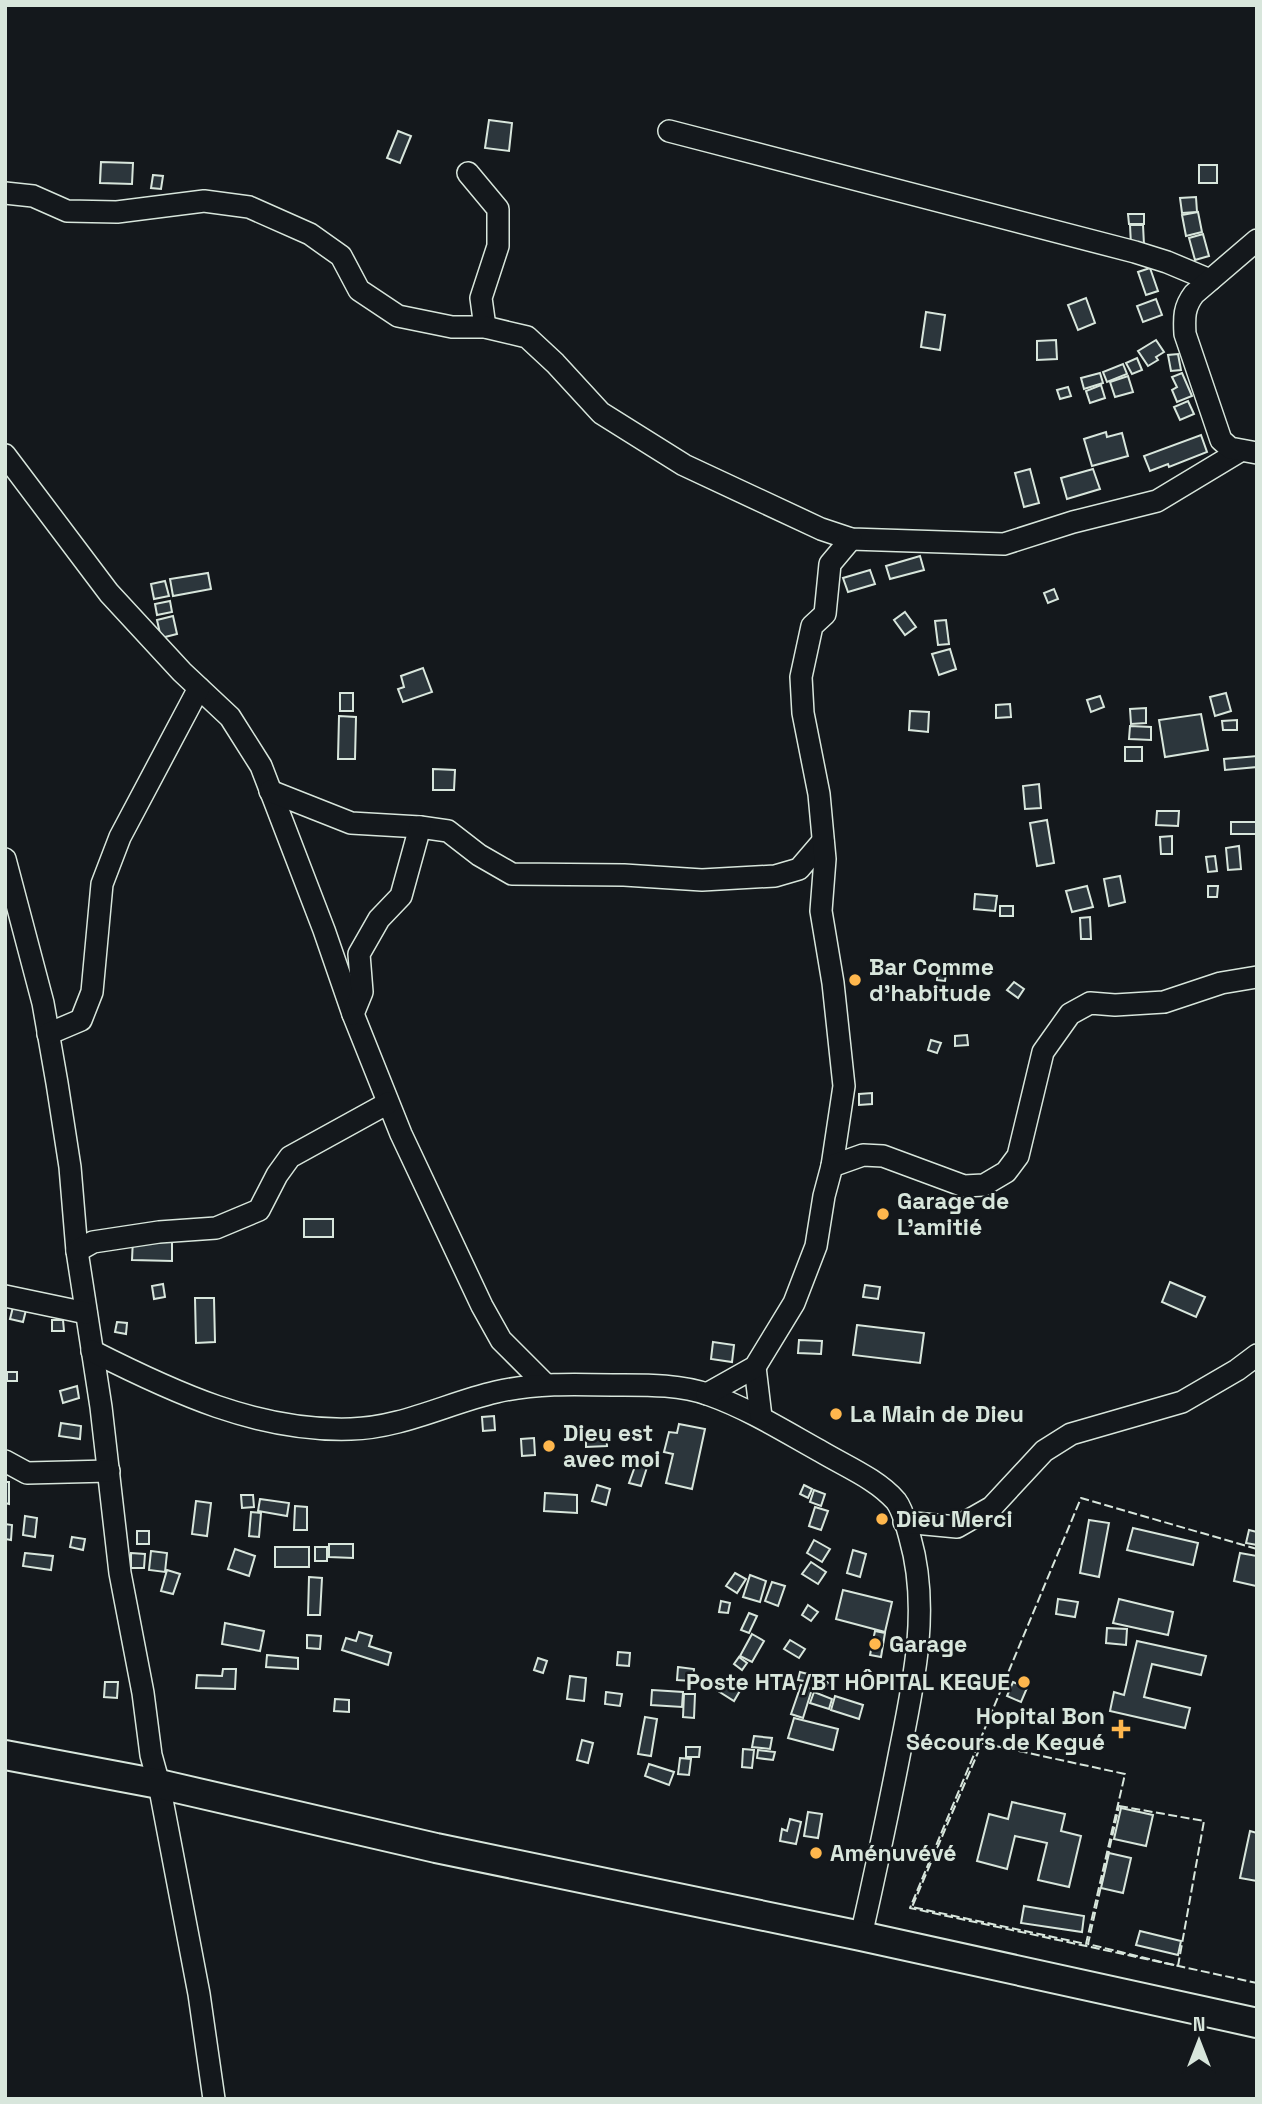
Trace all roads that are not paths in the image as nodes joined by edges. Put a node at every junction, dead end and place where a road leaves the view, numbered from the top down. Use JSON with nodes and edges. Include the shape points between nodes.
{"nodes":[{"id":1,"x":669,"y":131,"type":"dead end"},
{"id":2,"x":468,"y":173,"type":"dead end"},
{"id":3,"x":5,"y":194,"type":"edge"},
{"id":4,"x":1257,"y":240,"type":"edge"},
{"id":5,"x":1210,"y":280,"type":"junction"},
{"id":6,"x":485,"y":327,"type":"junction"},
{"id":7,"x":1249,"y":452,"type":"edge"},
{"id":8,"x":5,"y":455,"type":"edge"},
{"id":9,"x":851,"y":539,"type":"junction"},
{"id":10,"x":199,"y":688,"type":"junction"},
{"id":11,"x":270,"y":791,"type":"junction"},
{"id":12,"x":420,"y":827,"type":"junction"},
{"id":13,"x":823,"y":841,"type":"junction"},
{"id":14,"x":5,"y":859,"type":"edge"},
{"id":15,"x":1257,"y":977,"type":"edge"},
{"id":16,"x":353,"y":1014,"type":"junction"},
{"id":17,"x":48,"y":1034,"type":"junction"},
{"id":18,"x":388,"y":1103,"type":"junction"},
{"id":19,"x":832,"y":1166,"type":"junction"},
{"id":20,"x":77,"y":1251,"type":"junction"},
{"id":21,"x":5,"y":1296,"type":"edge"},
{"id":22,"x":86,"y":1313,"type":"junction"},
{"id":23,"x":92,"y":1351,"type":"junction"},
{"id":24,"x":1257,"y":1355,"type":"edge"},
{"id":25,"x":755,"y":1367,"type":"junction"},
{"id":26,"x":545,"y":1384,"type":"junction"},
{"id":27,"x":707,"y":1394,"type":"junction"},
{"id":28,"x":761,"y":1417,"type":"junction"},
{"id":29,"x":5,"y":1461,"type":"edge"},
{"id":30,"x":109,"y":1471,"type":"junction"},
{"id":31,"x":904,"y":1522,"type":"junction"},
{"id":32,"x":5,"y":1755,"type":"edge"},
{"id":33,"x":159,"y":1784,"type":"junction"},
{"id":34,"x":862,"y":1936,"type":"junction"},
{"id":35,"x":1257,"y":2023,"type":"edge"},
{"id":36,"x":214,"y":2099,"type":"edge"}],
"edges":[{"from":1,"to":5,"type":"street","via":[[1135,252]]},
{"from":2,"to":6,"type":"street","via":[[498,209],[498,246],[481,298]]},
{"from":3,"to":6,"type":"street","via":[[33,196],[67,211],[117,212],[204,201],[249,207],[310,234],[341,256],[359,290],[398,317],[452,327]]},
{"from":4,"to":5,"type":"street"},
{"from":5,"to":7,"type":"street","via":[[1186,304],[1185,334],[1221,440],[1230,448]]},
{"from":6,"to":9,"type":"street","via":[[527,337],[601,413],[684,465]]},
{"from":7,"to":9,"type":"street","via":[[1157,501],[1004,544]]},
{"from":8,"to":10,"type":"street","via":[[109,593]]},
{"from":9,"to":13,"type":"street","via":[[831,564],[825,614],[812,626],[800,677]]},
{"from":10,"to":11,"type":"street","via":[[230,716],[261,766]]},
{"from":10,"to":17,"type":"street","via":[[120,837],[102,884],[92,992],[81,1020]]},
{"from":11,"to":12,"type":"street","via":[[351,823]]},
{"from":11,"to":16,"type":"street"},
{"from":12,"to":13,"type":"street","via":[[448,831],[512,874],[702,880],[775,876],[799,869]]},
{"from":12,"to":16,"type":"street","via":[[401,896],[379,919],[359,954],[362,992]]},
{"from":13,"to":19,"type":"street","via":[[821,911],[844,1086]]},
{"from":14,"to":17,"type":"street"},
{"from":15,"to":19,"type":"street","via":[[1221,983],[1164,1002],[1090,1003],[1070,1014],[1043,1052],[1018,1156],[1006,1172],[984,1185],[964,1186],[883,1156],[863,1154]]},
{"from":16,"to":18,"type":"street"},
{"from":17,"to":20,"type":"street","via":[[71,1167]]},
{"from":18,"to":20,"type":"street","via":[[290,1157],[259,1210],[216,1228],[93,1242]]},
{"from":18,"to":26,"type":"street","via":[[482,1306],[501,1340]]},
{"from":19,"to":25,"type":"street","via":[[816,1246],[803,1280]]},
{"from":20,"to":22,"type":"street"},
{"from":21,"to":22,"type":"street"},
{"from":22,"to":23,"type":"street"},
{"from":23,"to":26,"type":"street","via":[[161,1386],[228,1411],[306,1427],[377,1427],[496,1392]]},
{"from":23,"to":30,"type":"street"},
{"from":24,"to":31,"type":"street","via":[[1182,1402],[1071,1434],[1044,1451],[992,1507],[957,1528]]},
{"from":25,"to":27,"type":"street"},
{"from":25,"to":28,"type":"street"},
{"from":26,"to":27,"type":"street","via":[[657,1385]]},
{"from":27,"to":28,"type":"street"},
{"from":28,"to":31,"type":"street","via":[[872,1481],[897,1503]]},
{"from":29,"to":30,"type":"street","via":[[27,1473]]},
{"from":30,"to":33,"type":"street","via":[[120,1573]]},
{"from":31,"to":34,"type":"street","via":[[919,1595],[919,1642]]},
{"from":32,"to":33,"type":"main road"},
{"from":33,"to":34,"type":"main road","via":[[436,1848]]},
{"from":33,"to":36,"type":"street"},
{"from":34,"to":35,"type":"main road"}]}
